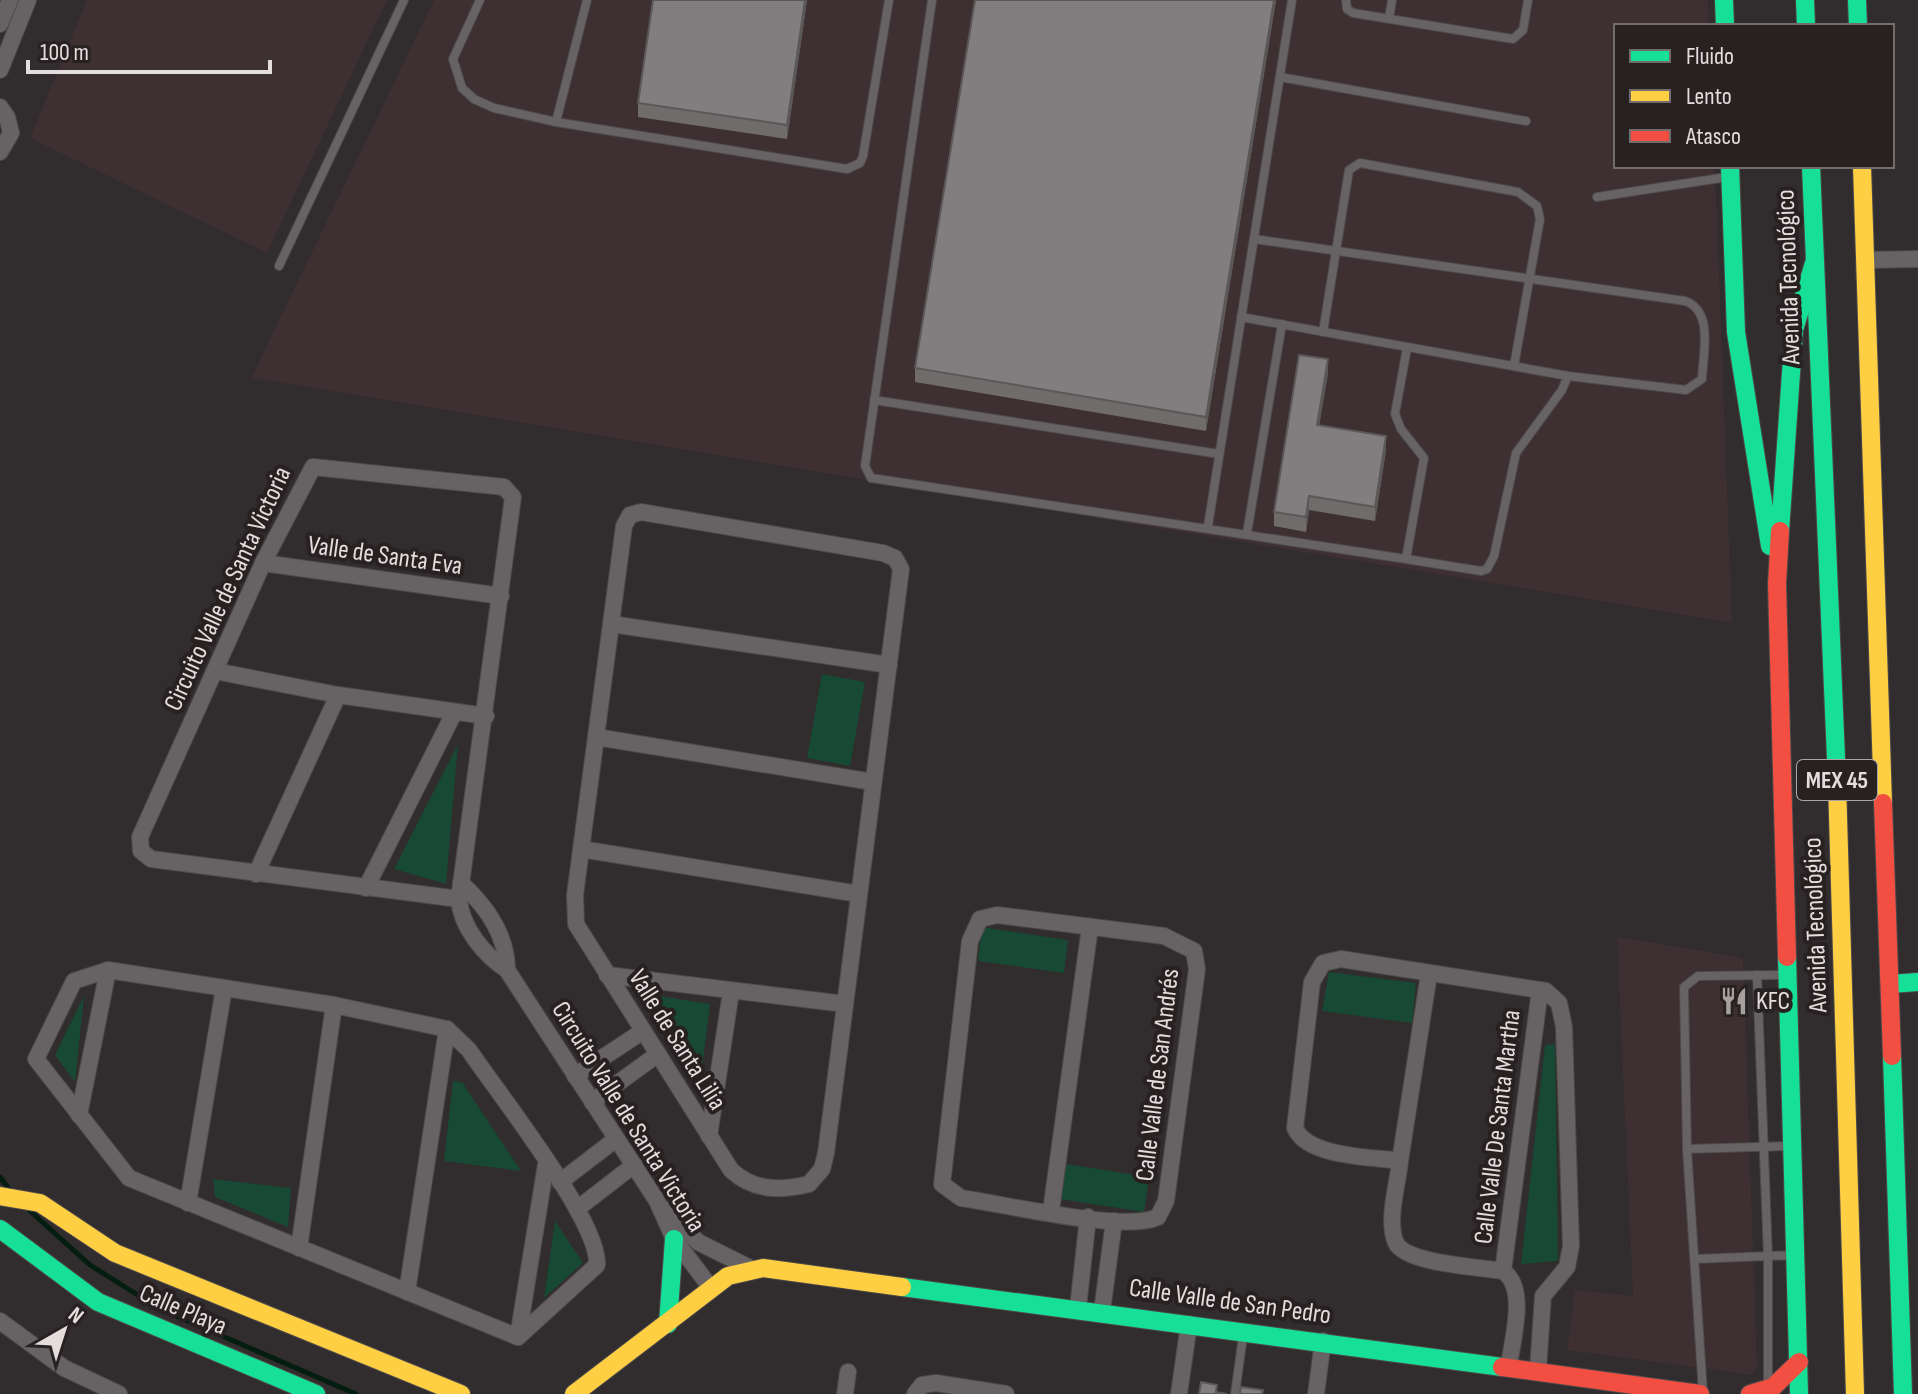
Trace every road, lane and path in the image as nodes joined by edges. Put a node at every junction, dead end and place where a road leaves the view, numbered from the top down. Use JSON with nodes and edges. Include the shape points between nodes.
{"nodes":[{"id":1,"x":10,"y":0,"type":"edge"},
{"id":2,"x":28,"y":0,"type":"edge"},
{"id":3,"x":404,"y":0,"type":"edge"},
{"id":4,"x":480,"y":0,"type":"edge"},
{"id":5,"x":587,"y":0,"type":"edge"},
{"id":6,"x":889,"y":0,"type":"edge"},
{"id":7,"x":932,"y":0,"type":"edge"},
{"id":8,"x":1292,"y":0,"type":"edge"},
{"id":9,"x":1346,"y":0,"type":"edge"},
{"id":10,"x":1392,"y":0,"type":"edge"},
{"id":11,"x":1528,"y":0,"type":"edge"},
{"id":12,"x":1724,"y":0,"type":"edge"},
{"id":13,"x":1805,"y":0,"type":"edge"},
{"id":14,"x":1857,"y":0,"type":"edge"},
{"id":15,"x":1389,"y":18,"type":"junction"},
{"id":16,"x":0,"y":24,"type":"edge"},
{"id":17,"x":1725,"y":24,"type":"edge"},
{"id":18,"x":1806,"y":24,"type":"edge"},
{"id":19,"x":1858,"y":24,"type":"edge"},
{"id":20,"x":0,"y":70,"type":"edge"},
{"id":21,"x":1280,"y":77,"type":"junction"},
{"id":22,"x":0,"y":107,"type":"edge"},
{"id":23,"x":1526,"y":121,"type":"dead end"},
{"id":24,"x":556,"y":122,"type":"junction"},
{"id":25,"x":0,"y":152,"type":"edge"},
{"id":26,"x":1811,"y":168,"type":"edge"},
{"id":27,"x":1862,"y":168,"type":"edge"},
{"id":28,"x":1730,"y":171,"type":"edge"},
{"id":29,"x":1597,"y":197,"type":"dead end"},
{"id":30,"x":1254,"y":239,"type":"junction"},
{"id":31,"x":1336,"y":253,"type":"junction"},
{"id":32,"x":1918,"y":259,"type":"edge"},
{"id":33,"x":1865,"y":260,"type":"junction"},
{"id":34,"x":1814,"y":262,"type":"junction"},
{"id":35,"x":279,"y":266,"type":"dead end"},
{"id":36,"x":1528,"y":280,"type":"junction"},
{"id":37,"x":1241,"y":317,"type":"junction"},
{"id":38,"x":1282,"y":324,"type":"junction"},
{"id":39,"x":1323,"y":332,"type":"junction"},
{"id":40,"x":1407,"y":348,"type":"junction"},
{"id":41,"x":1514,"y":366,"type":"junction"},
{"id":42,"x":1568,"y":376,"type":"junction"},
{"id":43,"x":874,"y":400,"type":"junction"},
{"id":44,"x":1219,"y":454,"type":"junction"},
{"id":45,"x":1208,"y":526,"type":"junction"},
{"id":46,"x":1247,"y":533,"type":"junction"},
{"id":47,"x":1406,"y":559,"type":"junction"},
{"id":48,"x":263,"y":563,"type":"junction"},
{"id":49,"x":1777,"y":584,"type":"junction"},
{"id":50,"x":501,"y":596,"type":"junction"},
{"id":51,"x":611,"y":624,"type":"junction"},
{"id":52,"x":889,"y":665,"type":"junction"},
{"id":53,"x":215,"y":671,"type":"junction"},
{"id":54,"x":338,"y":695,"type":"junction"},
{"id":55,"x":454,"y":713,"type":"junction"},
{"id":56,"x":486,"y":716,"type":"junction"},
{"id":57,"x":596,"y":737,"type":"junction"},
{"id":58,"x":873,"y":782,"type":"junction"},
{"id":59,"x":581,"y":849,"type":"junction"},
{"id":60,"x":256,"y":874,"type":"junction"},
{"id":61,"x":366,"y":888,"type":"junction"},
{"id":62,"x":460,"y":891,"type":"junction"},
{"id":63,"x":859,"y":894,"type":"junction"},
{"id":64,"x":1090,"y":927,"type":"junction"},
{"id":65,"x":108,"y":970,"type":"junction"},
{"id":66,"x":507,"y":970,"type":"junction"},
{"id":67,"x":1429,"y":974,"type":"junction"},
{"id":68,"x":607,"y":975,"type":"junction"},
{"id":69,"x":1757,"y":975,"type":"junction"},
{"id":70,"x":1788,"y":975,"type":"junction"},
{"id":71,"x":1918,"y":982,"type":"edge"},
{"id":72,"x":1890,"y":984,"type":"junction"},
{"id":73,"x":224,"y":988,"type":"junction"},
{"id":74,"x":1540,"y":990,"type":"junction"},
{"id":75,"x":731,"y":992,"type":"junction"},
{"id":76,"x":845,"y":1004,"type":"junction"},
{"id":77,"x":334,"y":1005,"type":"junction"},
{"id":78,"x":447,"y":1029,"type":"junction"},
{"id":79,"x":643,"y":1031,"type":"junction"},
{"id":80,"x":658,"y":1054,"type":"junction"},
{"id":81,"x":575,"y":1076,"type":"junction"},
{"id":82,"x":592,"y":1102,"type":"junction"},
{"id":83,"x":79,"y":1115,"type":"junction"},
{"id":84,"x":709,"y":1136,"type":"junction"},
{"id":85,"x":616,"y":1139,"type":"junction"},
{"id":86,"x":1793,"y":1146,"type":"junction"},
{"id":87,"x":1764,"y":1147,"type":"junction"},
{"id":88,"x":1687,"y":1149,"type":"junction"},
{"id":89,"x":1400,"y":1161,"type":"junction"},
{"id":90,"x":546,"y":1164,"type":"junction"},
{"id":91,"x":634,"y":1165,"type":"junction"},
{"id":92,"x":560,"y":1182,"type":"junction"},
{"id":93,"x":0,"y":1196,"type":"edge"},
{"id":94,"x":657,"y":1201,"type":"junction"},
{"id":95,"x":188,"y":1203,"type":"junction"},
{"id":96,"x":577,"y":1209,"type":"junction"},
{"id":97,"x":1051,"y":1211,"type":"junction"},
{"id":98,"x":1088,"y":1217,"type":"junction"},
{"id":99,"x":1114,"y":1221,"type":"junction"},
{"id":100,"x":0,"y":1229,"type":"edge"},
{"id":101,"x":674,"y":1239,"type":"junction"},
{"id":102,"x":299,"y":1248,"type":"junction"},
{"id":103,"x":1796,"y":1254,"type":"junction"},
{"id":104,"x":1768,"y":1256,"type":"junction"},
{"id":105,"x":1695,"y":1259,"type":"junction"},
{"id":106,"x":752,"y":1269,"type":"junction"},
{"id":107,"x":1503,"y":1271,"type":"junction"},
{"id":108,"x":711,"y":1288,"type":"junction"},
{"id":109,"x":407,"y":1292,"type":"junction"},
{"id":110,"x":1078,"y":1308,"type":"junction"},
{"id":111,"x":1102,"y":1311,"type":"junction"},
{"id":112,"x":0,"y":1321,"type":"edge"},
{"id":113,"x":668,"y":1324,"type":"junction"},
{"id":114,"x":1189,"y":1324,"type":"junction"},
{"id":115,"x":1244,"y":1331,"type":"junction"},
{"id":116,"x":518,"y":1337,"type":"junction"},
{"id":117,"x":1323,"y":1341,"type":"junction"},
{"id":118,"x":1799,"y":1362,"type":"junction"},
{"id":119,"x":1509,"y":1366,"type":"junction"},
{"id":120,"x":1538,"y":1370,"type":"junction"},
{"id":121,"x":848,"y":1372,"type":"dead end"},
{"id":122,"x":575,"y":1392,"type":"edge"},
{"id":123,"x":1759,"y":1392,"type":"edge"},
{"id":124,"x":119,"y":1394,"type":"edge"},
{"id":125,"x":316,"y":1394,"type":"edge"},
{"id":126,"x":461,"y":1394,"type":"edge"},
{"id":127,"x":556,"y":1394,"type":"edge"},
{"id":128,"x":845,"y":1394,"type":"edge"},
{"id":129,"x":915,"y":1394,"type":"edge"},
{"id":130,"x":1006,"y":1394,"type":"edge"},
{"id":131,"x":1179,"y":1394,"type":"edge"},
{"id":132,"x":1235,"y":1394,"type":"edge"},
{"id":133,"x":1316,"y":1394,"type":"edge"},
{"id":134,"x":1701,"y":1394,"type":"edge"},
{"id":135,"x":1799,"y":1394,"type":"edge"},
{"id":136,"x":1855,"y":1394,"type":"edge"},
{"id":137,"x":1903,"y":1394,"type":"edge"}],
"edges":[{"from":1,"to":16,"type":"street"},
{"from":2,"to":20,"type":"street"},
{"from":3,"to":35,"type":"lane"},
{"from":4,"to":24,"type":"lane","via":[[453,59],[462,88],[494,108]]},
{"from":5,"to":24,"type":"lane"},
{"from":6,"to":24,"type":"lane","via":[[863,156],[855,167]]},
{"from":7,"to":43,"type":"lane"},
{"from":8,"to":21,"type":"lane"},
{"from":9,"to":15,"type":"lane","via":[[1353,13]]},
{"from":10,"to":15,"type":"lane"},
{"from":11,"to":15,"type":"lane","via":[[1523,30],[1513,39]]},
{"from":12,"to":17,"type":"main road"},
{"from":13,"to":18,"type":"main road"},
{"from":14,"to":19,"type":"main road"},
{"from":21,"to":23,"type":"lane"},
{"from":21,"to":30,"type":"lane"},
{"from":22,"to":25,"type":"street","via":[[11,133]]},
{"from":26,"to":34,"type":"main road","name":"Avenida Tecnológico","number":"MEX 45"},
{"from":27,"to":33,"type":"main road","number":"MEX 45"},
{"from":28,"to":29,"type":"lane"},
{"from":28,"to":49,"type":"main road","via":[[1736,332]]},
{"from":30,"to":31,"type":"lane"},
{"from":30,"to":37,"type":"lane"},
{"from":31,"to":36,"type":"lane"},
{"from":31,"to":36,"type":"lane","via":[[1349,170],[1360,163],[1528,197],[1540,219]]},
{"from":31,"to":39,"type":"lane"},
{"from":32,"to":33,"type":"street"},
{"from":33,"to":72,"type":"main road","number":"MEX 45"},
{"from":34,"to":49,"type":"main road","via":[[1794,330],[1789,370]]},
{"from":34,"to":136,"type":"main road","name":"Avenida Tecnológico","number":"MEX 45","via":[[1842,894]]},
{"from":36,"to":41,"type":"lane"},
{"from":36,"to":42,"type":"lane","via":[[1685,301],[1704,319],[1702,379],[1693,388]]},
{"from":37,"to":38,"type":"lane"},
{"from":37,"to":44,"type":"lane"},
{"from":38,"to":39,"type":"lane"},
{"from":38,"to":46,"type":"lane"},
{"from":39,"to":40,"type":"lane"},
{"from":40,"to":41,"type":"lane"},
{"from":40,"to":47,"type":"lane","via":[[1395,414],[1424,458]]},
{"from":41,"to":42,"type":"lane"},
{"from":42,"to":47,"type":"lane","via":[[1516,453],[1487,569]]},
{"from":43,"to":44,"type":"lane"},
{"from":43,"to":45,"type":"lane","via":[[865,466],[876,481]]},
{"from":44,"to":45,"type":"lane"},
{"from":45,"to":46,"type":"lane"},
{"from":46,"to":47,"type":"lane"},
{"from":48,"to":50,"type":"street","name":"Valle de Santa Eva"},
{"from":48,"to":50,"type":"street","name":"Circuito Valle de Santa Victoria","via":[[313,467],[504,487],[513,497]]},
{"from":48,"to":53,"type":"street","name":"Circuito Valle de Santa Victoria"},
{"from":49,"to":70,"type":"main road"},
{"from":50,"to":56,"type":"street","name":"Circuito Valle de Santa Victoria"},
{"from":51,"to":52,"type":"street"},
{"from":51,"to":52,"type":"street","name":"Valle de Santa Lilia","via":[[624,526],[630,515],[641,512],[895,558],[901,569]]},
{"from":51,"to":57,"type":"street","name":"Valle de Santa Lilia"},
{"from":52,"to":58,"type":"street","name":"Valle de Santa Lilia"},
{"from":53,"to":54,"type":"street"},
{"from":53,"to":60,"type":"street","name":"Circuito Valle de Santa Victoria","via":[[140,837],[141,851],[151,859]]},
{"from":54,"to":55,"type":"street"},
{"from":54,"to":60,"type":"street"},
{"from":55,"to":56,"type":"street"},
{"from":55,"to":61,"type":"street"},
{"from":56,"to":62,"type":"street","name":"Circuito Valle de Santa Victoria"},
{"from":57,"to":58,"type":"street"},
{"from":57,"to":59,"type":"street","name":"Valle de Santa Lilia"},
{"from":58,"to":63,"type":"street","name":"Valle de Santa Lilia"},
{"from":59,"to":63,"type":"street"},
{"from":59,"to":68,"type":"street","name":"Valle de Santa Lilia","via":[[576,924]]},
{"from":60,"to":61,"type":"street","name":"Circuito Valle de Santa Victoria"},
{"from":61,"to":62,"type":"street","name":"Circuito Valle de Santa Victoria"},
{"from":62,"to":66,"type":"street","name":"Circuito Valle de Santa Victoria","via":[[460,916],[491,960]]},
{"from":62,"to":66,"type":"street","name":"Circuito Valle de Santa Victoria","via":[[478,899],[507,946]]},
{"from":63,"to":76,"type":"street","name":"Valle de Santa Lilia"},
{"from":64,"to":97,"type":"street"},
{"from":64,"to":97,"type":"street","name":"Calle Valle de San Andrés","via":[[988,916],[975,924],[970,941],[942,1184],[961,1198]]},
{"from":64,"to":99,"type":"street","name":"Calle Valle de San Andrés","via":[[1178,940],[1194,951],[1197,960],[1166,1201],[1151,1220]]},
{"from":65,"to":73,"type":"street"},
{"from":65,"to":83,"type":"street"},
{"from":65,"to":83,"type":"street","via":[[74,981],[36,1059]]},
{"from":66,"to":81,"type":"street","name":"Circuito Valle de Santa Victoria"},
{"from":67,"to":74,"type":"street"},
{"from":67,"to":89,"type":"street"},
{"from":67,"to":89,"type":"street","via":[[1341,959],[1323,963],[1312,982],[1295,1128],[1299,1137],[1315,1148]]},
{"from":68,"to":75,"type":"street"},
{"from":68,"to":79,"type":"street","name":"Valle de Santa Lilia"},
{"from":69,"to":70,"type":"lane"},
{"from":69,"to":87,"type":"lane"},
{"from":69,"to":88,"type":"lane","via":[[1698,976],[1684,987]]},
{"from":70,"to":86,"type":"main road"},
{"from":71,"to":72,"type":"main road"},
{"from":72,"to":137,"type":"main road","number":"MEX 45"},
{"from":73,"to":77,"type":"street"},
{"from":73,"to":95,"type":"street"},
{"from":74,"to":107,"type":"street","name":"Calle Valle De Santa Martha"},
{"from":74,"to":120,"type":"street","via":[[1555,996],[1564,1027],[1571,1246],[1567,1267],[1546,1289],[1541,1307]]},
{"from":75,"to":76,"type":"street"},
{"from":75,"to":84,"type":"street"},
{"from":76,"to":84,"type":"street","name":"Valle de Santa Lilia","via":[[826,1153],[816,1179],[798,1186],[753,1186],[731,1170]]},
{"from":77,"to":78,"type":"street"},
{"from":77,"to":102,"type":"street"},
{"from":78,"to":90,"type":"street","via":[[469,1050]]},
{"from":78,"to":109,"type":"street"},
{"from":79,"to":80,"type":"street","name":"Valle de Santa Lilia"},
{"from":79,"to":81,"type":"street"},
{"from":80,"to":82,"type":"street"},
{"from":80,"to":84,"type":"street","name":"Valle de Santa Lilia"},
{"from":81,"to":82,"type":"street","name":"Circuito Valle de Santa Victoria"},
{"from":82,"to":85,"type":"street","name":"Circuito Valle de Santa Victoria"},
{"from":83,"to":95,"type":"street","via":[[129,1178]]},
{"from":85,"to":91,"type":"street","name":"Circuito Valle de Santa Victoria"},
{"from":85,"to":92,"type":"street"},
{"from":86,"to":87,"type":"lane"},
{"from":86,"to":103,"type":"main road"},
{"from":87,"to":88,"type":"lane"},
{"from":87,"to":104,"type":"lane"},
{"from":88,"to":105,"type":"lane"},
{"from":89,"to":107,"type":"street","via":[[1393,1226],[1403,1251]]},
{"from":90,"to":92,"type":"street"},
{"from":90,"to":116,"type":"street"},
{"from":91,"to":94,"type":"street","name":"Circuito Valle de Santa Victoria"},
{"from":91,"to":96,"type":"street"},
{"from":92,"to":96,"type":"street"},
{"from":93,"to":126,"type":"main road","via":[[40,1203],[115,1253]]},
{"from":94,"to":101,"type":"street","name":"Circuito Valle de Santa Victoria"},
{"from":94,"to":106,"type":"street","name":"Calle Valle de San Pedro","via":[[698,1242]]},
{"from":95,"to":102,"type":"street"},
{"from":96,"to":116,"type":"street","via":[[598,1254],[597,1265]]},
{"from":97,"to":98,"type":"street","name":"Calle Valle de San Andrés"},
{"from":98,"to":99,"type":"street","name":"Calle Valle de San Andrés"},
{"from":98,"to":110,"type":"street"},
{"from":99,"to":111,"type":"street"},
{"from":100,"to":125,"type":"main road","name":"Calle Playa","via":[[98,1302]]},
{"from":101,"to":108,"type":"street","name":"Circuito Valle de Santa Victoria"},
{"from":101,"to":113,"type":"main road"},
{"from":102,"to":109,"type":"street"},
{"from":103,"to":104,"type":"lane"},
{"from":103,"to":118,"type":"main road"},
{"from":104,"to":105,"type":"lane"},
{"from":104,"to":123,"type":"lane"},
{"from":105,"to":134,"type":"lane"},
{"from":106,"to":108,"type":"main road","name":"Calle Valle de San Pedro"},
{"from":106,"to":110,"type":"main road","name":"Calle Valle de San Pedro","via":[[798,1270]]},
{"from":107,"to":119,"type":"street","via":[[1516,1288]]},
{"from":108,"to":113,"type":"main road","name":"Calle Valle de San Pedro"},
{"from":109,"to":116,"type":"street"},
{"from":110,"to":111,"type":"main road","name":"Calle Valle de San Pedro"},
{"from":111,"to":114,"type":"main road","name":"Calle Valle de San Pedro"},
{"from":112,"to":124,"type":"street","via":[[64,1368]]},
{"from":113,"to":122,"type":"main road","name":"Calle Valle de San Pedro"},
{"from":114,"to":115,"type":"main road","name":"Calle Valle de San Pedro"},
{"from":114,"to":131,"type":"street"},
{"from":115,"to":117,"type":"main road","name":"Calle Valle de San Pedro"},
{"from":115,"to":132,"type":"lane"},
{"from":117,"to":119,"type":"main road","name":"Calle Valle de San Pedro"},
{"from":117,"to":133,"type":"street"},
{"from":118,"to":123,"type":"main road"},
{"from":118,"to":135,"type":"main road"},
{"from":119,"to":120,"type":"main road","name":"Calle Valle de San Pedro"},
{"from":120,"to":134,"type":"main road","name":"Calle Valle de San Pedro"},
{"from":121,"to":128,"type":"street"},
{"from":122,"to":127,"type":"main road"},
{"from":129,"to":130,"type":"street","via":[[922,1385],[936,1383]]}]}
